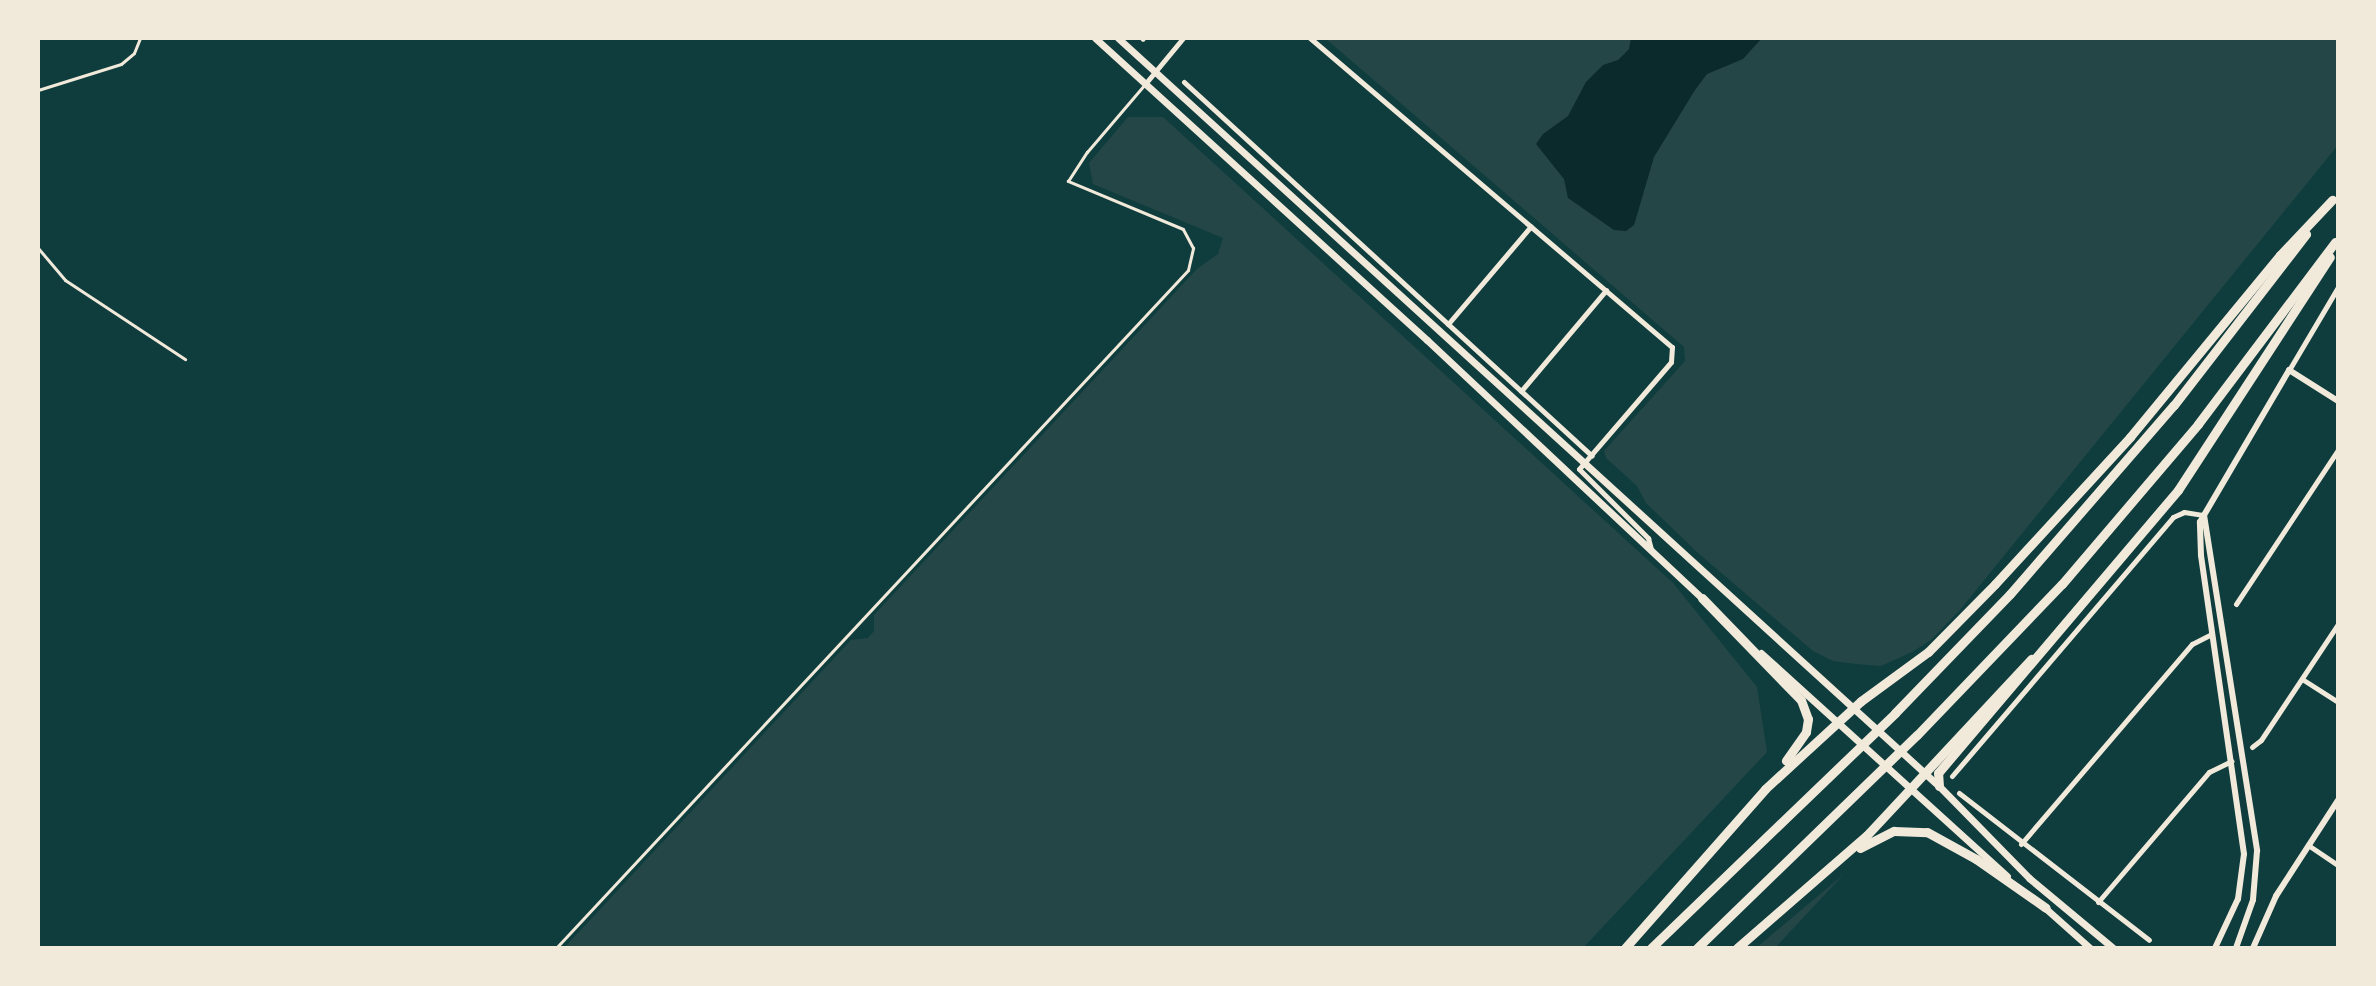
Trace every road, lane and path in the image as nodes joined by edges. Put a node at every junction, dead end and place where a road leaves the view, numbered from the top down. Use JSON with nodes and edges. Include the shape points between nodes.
{"nodes":[{"id":1,"x":140,"y":38,"type":"edge"},
{"id":2,"x":1095,"y":38,"type":"edge"},
{"id":3,"x":1118,"y":38,"type":"edge"},
{"id":4,"x":1183,"y":38,"type":"edge"},
{"id":5,"x":1310,"y":38,"type":"edge"},
{"id":6,"x":1156,"y":71,"type":"junction"},
{"id":7,"x":1184,"y":82,"type":"dead end"},
{"id":8,"x":1145,"y":84,"type":"junction"},
{"id":9,"x":38,"y":90,"type":"edge"},
{"id":10,"x":1531,"y":226,"type":"junction"},
{"id":11,"x":38,"y":248,"type":"edge"},
{"id":12,"x":2338,"y":287,"type":"edge"},
{"id":13,"x":1606,"y":290,"type":"junction"},
{"id":14,"x":1448,"y":324,"type":"junction"},
{"id":15,"x":185,"y":359,"type":"dead end"},
{"id":16,"x":2289,"y":370,"type":"junction"},
{"id":17,"x":1521,"y":391,"type":"junction"},
{"id":18,"x":2338,"y":401,"type":"edge"},
{"id":19,"x":2338,"y":450,"type":"edge"},
{"id":20,"x":1592,"y":456,"type":"junction"},
{"id":21,"x":1583,"y":465,"type":"junction"},
{"id":22,"x":2204,"y":515,"type":"junction"},
{"id":23,"x":1651,"y":550,"type":"junction"},
{"id":24,"x":1702,"y":598,"type":"junction"},
{"id":25,"x":2236,"y":604,"type":"dead end"},
{"id":26,"x":2338,"y":624,"type":"edge"},
{"id":27,"x":2212,"y":634,"type":"junction"},
{"id":28,"x":2040,"y":652,"type":"junction"},
{"id":29,"x":2302,"y":679,"type":"junction"},
{"id":30,"x":2338,"y":702,"type":"edge"},
{"id":31,"x":1854,"y":709,"type":"junction"},
{"id":32,"x":1837,"y":724,"type":"junction"},
{"id":33,"x":2252,"y":747,"type":"dead end"},
{"id":34,"x":2232,"y":761,"type":"junction"},
{"id":35,"x":1923,"y":771,"type":"junction"},
{"id":36,"x":1952,"y":776,"type":"dead end"},
{"id":37,"x":1939,"y":786,"type":"junction"},
{"id":38,"x":1765,"y":789,"type":"junction"},
{"id":39,"x":1908,"y":789,"type":"junction"},
{"id":40,"x":1959,"y":793,"type":"dead end"},
{"id":41,"x":2338,"y":800,"type":"edge"},
{"id":42,"x":2021,"y":844,"type":"junction"},
{"id":43,"x":2308,"y":845,"type":"junction"},
{"id":44,"x":1836,"y":863,"type":"junction"},
{"id":45,"x":2338,"y":865,"type":"edge"},
{"id":46,"x":2098,"y":902,"type":"junction"},
{"id":47,"x":2046,"y":908,"type":"junction"},
{"id":48,"x":2149,"y":940,"type":"dead end"},
{"id":49,"x":2257,"y":946,"type":"edge"},
{"id":50,"x":556,"y":948,"type":"edge"},
{"id":51,"x":1625,"y":948,"type":"edge"},
{"id":52,"x":1651,"y":948,"type":"edge"},
{"id":53,"x":1697,"y":948,"type":"edge"},
{"id":54,"x":1737,"y":948,"type":"edge"},
{"id":55,"x":2090,"y":948,"type":"edge"},
{"id":56,"x":2113,"y":948,"type":"edge"},
{"id":57,"x":2215,"y":948,"type":"edge"},
{"id":58,"x":2236,"y":948,"type":"edge"}],
"edges":[{"from":1,"to":9,"type":"lane","via":[[134,53],[121,64]]},
{"from":2,"to":8,"type":"main road"},
{"from":3,"to":6,"type":"main road"},
{"from":4,"to":6,"type":"street"},
{"from":5,"to":10,"type":"street"},
{"from":6,"to":8,"type":"street"},
{"from":6,"to":21,"type":"main road"},
{"from":7,"to":14,"type":"street"},
{"from":8,"to":23,"type":"main road"},
{"from":8,"to":50,"type":"lane","via":[[1068,181],[1183,229],[1193,248],[1188,270]]},
{"from":10,"to":13,"type":"street"},
{"from":10,"to":14,"type":"street"},
{"from":11,"to":15,"type":"lane","via":[[65,280]]},
{"from":12,"to":16,"type":"street"},
{"from":13,"to":17,"type":"street"},
{"from":13,"to":20,"type":"street","via":[[1674,351],[1671,362]]},
{"from":14,"to":17,"type":"street"},
{"from":16,"to":18,"type":"street"},
{"from":16,"to":22,"type":"street"},
{"from":17,"to":20,"type":"street"},
{"from":19,"to":25,"type":"street"},
{"from":20,"to":21,"type":"street"},
{"from":21,"to":23,"type":"street","via":[[1580,473],[1648,538]]},
{"from":21,"to":31,"type":"main road"},
{"from":22,"to":27,"type":"street","via":[[2199,535]]},
{"from":22,"to":36,"type":"street","via":[[2184,512],[2173,517]]},
{"from":22,"to":58,"type":"street","via":[[2257,851],[2253,900]]},
{"from":23,"to":24,"type":"main road"},
{"from":24,"to":32,"type":"main road"},
{"from":24,"to":38,"type":"highway","via":[[1807,711],[1803,739]]},
{"from":26,"to":29,"type":"street"},
{"from":27,"to":34,"type":"street"},
{"from":27,"to":42,"type":"street","via":[[2192,644]]},
{"from":28,"to":35,"type":"highway"},
{"from":28,"to":37,"type":"highway","via":[[1938,773]]},
{"from":28,"to":53,"type":"highway","via":[[2178,490],[2328,261],[2335,242],[2225,390],[2034,615]]},
{"from":29,"to":30,"type":"street"},
{"from":29,"to":33,"type":"street"},
{"from":31,"to":32,"type":"highway"},
{"from":31,"to":35,"type":"main road"},
{"from":31,"to":52,"type":"highway","via":[[1928,652],[1995,584],[2130,437],[2332,200],[2216,352],[2010,594]]},
{"from":32,"to":38,"type":"highway"},
{"from":32,"to":39,"type":"main road"},
{"from":34,"to":46,"type":"street","via":[[2209,772]]},
{"from":34,"to":57,"type":"street","via":[[2243,871],[2233,913]]},
{"from":35,"to":37,"type":"main road"},
{"from":35,"to":39,"type":"highway"},
{"from":37,"to":56,"type":"main road","via":[[2029,878]]},
{"from":38,"to":51,"type":"highway"},
{"from":39,"to":44,"type":"highway"},
{"from":39,"to":47,"type":"main road"},
{"from":40,"to":42,"type":"street"},
{"from":41,"to":43,"type":"street"},
{"from":42,"to":46,"type":"street"},
{"from":43,"to":45,"type":"street"},
{"from":43,"to":49,"type":"street","via":[[2276,896]]},
{"from":44,"to":47,"type":"highway","via":[[1879,836],[1918,830],[1976,859]]},
{"from":44,"to":54,"type":"highway"},
{"from":46,"to":48,"type":"street"},
{"from":47,"to":55,"type":"main road"}]}
